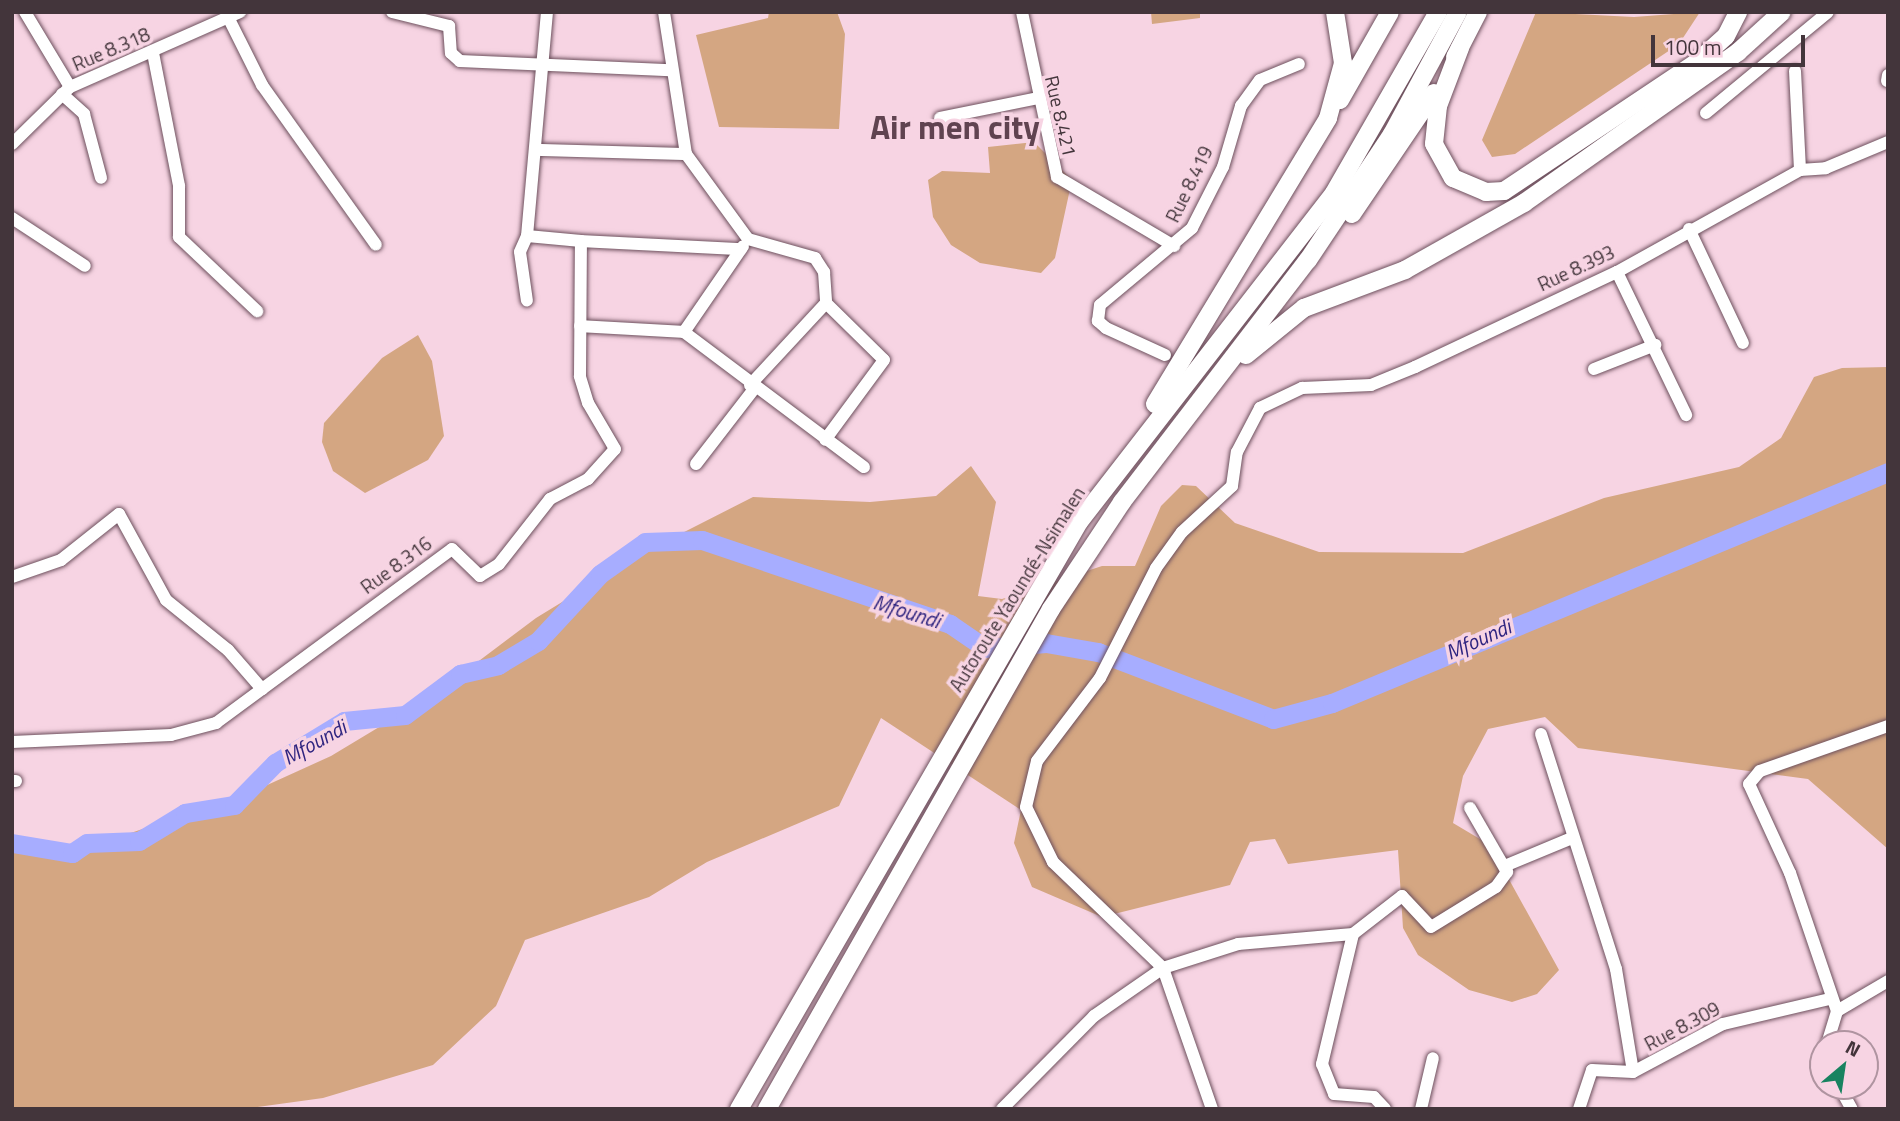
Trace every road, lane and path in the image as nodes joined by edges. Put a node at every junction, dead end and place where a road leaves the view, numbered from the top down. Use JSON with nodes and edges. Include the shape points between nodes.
{"nodes":[{"id":1,"x":25,"y":12,"type":"edge"},
{"id":2,"x":392,"y":12,"type":"edge"},
{"id":3,"x":547,"y":12,"type":"edge"},
{"id":4,"x":664,"y":12,"type":"edge"},
{"id":5,"x":1023,"y":12,"type":"edge"},
{"id":6,"x":1335,"y":12,"type":"edge"},
{"id":7,"x":1390,"y":12,"type":"edge"},
{"id":8,"x":1438,"y":12,"type":"edge"},
{"id":9,"x":1458,"y":12,"type":"edge"},
{"id":10,"x":1478,"y":12,"type":"edge"},
{"id":11,"x":1738,"y":12,"type":"edge"},
{"id":12,"x":1782,"y":12,"type":"edge"},
{"id":13,"x":1828,"y":12,"type":"edge"},
{"id":14,"x":229,"y":16,"type":"edge"},
{"id":15,"x":1460,"y":48,"type":"junction"},
{"id":16,"x":153,"y":53,"type":"junction"},
{"id":17,"x":544,"y":64,"type":"junction"},
{"id":18,"x":1298,"y":64,"type":"dead end"},
{"id":19,"x":670,"y":70,"type":"junction"},
{"id":20,"x":1795,"y":71,"type":"dead end"},
{"id":21,"x":66,"y":90,"type":"junction"},
{"id":22,"x":1038,"y":98,"type":"junction"},
{"id":23,"x":1706,"y":113,"type":"dead end"},
{"id":24,"x":940,"y":118,"type":"dead end"},
{"id":25,"x":1328,"y":118,"type":"junction"},
{"id":26,"x":1888,"y":142,"type":"edge"},
{"id":27,"x":12,"y":144,"type":"edge"},
{"id":28,"x":539,"y":150,"type":"junction"},
{"id":29,"x":686,"y":154,"type":"junction"},
{"id":30,"x":1800,"y":170,"type":"junction"},
{"id":31,"x":101,"y":178,"type":"dead end"},
{"id":32,"x":12,"y":218,"type":"edge"},
{"id":33,"x":1689,"y":229,"type":"junction"},
{"id":34,"x":527,"y":236,"type":"junction"},
{"id":35,"x":581,"y":242,"type":"junction"},
{"id":36,"x":745,"y":244,"type":"junction"},
{"id":37,"x":376,"y":245,"type":"dead end"},
{"id":38,"x":1174,"y":246,"type":"junction"},
{"id":39,"x":1308,"y":260,"type":"junction"},
{"id":40,"x":85,"y":266,"type":"dead end"},
{"id":41,"x":1616,"y":272,"type":"junction"},
{"id":42,"x":527,"y":301,"type":"dead end"},
{"id":43,"x":826,"y":303,"type":"junction"},
{"id":44,"x":257,"y":311,"type":"dead end"},
{"id":45,"x":580,"y":326,"type":"junction"},
{"id":46,"x":684,"y":332,"type":"junction"},
{"id":47,"x":1743,"y":343,"type":"dead end"},
{"id":48,"x":1655,"y":345,"type":"junction"},
{"id":49,"x":1165,"y":355,"type":"dead end"},
{"id":50,"x":1594,"y":369,"type":"dead end"},
{"id":51,"x":752,"y":387,"type":"junction"},
{"id":52,"x":1686,"y":415,"type":"dead end"},
{"id":53,"x":1172,"y":437,"type":"junction"},
{"id":54,"x":825,"y":440,"type":"junction"},
{"id":55,"x":696,"y":464,"type":"dead end"},
{"id":56,"x":864,"y":467,"type":"dead end"},
{"id":57,"x":1079,"y":522,"type":"junction"},
{"id":58,"x":12,"y":577,"type":"edge"},
{"id":59,"x":261,"y":689,"type":"junction"},
{"id":60,"x":1888,"y":726,"type":"edge"},
{"id":61,"x":1541,"y":734,"type":"dead end"},
{"id":62,"x":12,"y":742,"type":"edge"},
{"id":63,"x":1470,"y":808,"type":"dead end"},
{"id":64,"x":1573,"y":838,"type":"junction"},
{"id":65,"x":1507,"y":865,"type":"junction"},
{"id":66,"x":1353,"y":934,"type":"junction"},
{"id":67,"x":1163,"y":968,"type":"junction"},
{"id":68,"x":1888,"y":981,"type":"edge"},
{"id":69,"x":1834,"y":1005,"type":"junction"},
{"id":70,"x":1830,"y":1030,"type":"edge"},
{"id":71,"x":1433,"y":1058,"type":"dead end"},
{"id":72,"x":1633,"y":1072,"type":"junction"},
{"id":73,"x":739,"y":1109,"type":"edge"},
{"id":74,"x":767,"y":1109,"type":"edge"},
{"id":75,"x":1002,"y":1109,"type":"edge"},
{"id":76,"x":1212,"y":1109,"type":"edge"},
{"id":77,"x":1385,"y":1109,"type":"edge"},
{"id":78,"x":1421,"y":1109,"type":"edge"},
{"id":79,"x":1579,"y":1109,"type":"edge"}],
"edges":[{"from":1,"to":21,"type":"street"},
{"from":2,"to":17,"type":"street","via":[[449,26],[451,53],[460,61]]},
{"from":3,"to":17,"type":"street"},
{"from":4,"to":19,"type":"street"},
{"from":5,"to":22,"type":"street","name":"Rue 8.421"},
{"from":6,"to":25,"type":"highway","via":[[1343,64]]},
{"from":7,"to":25,"type":"highway"},
{"from":8,"to":57,"type":"highway","name":"Autoroute Yaoundé-Nsimalen","via":[[1334,192]]},
{"from":9,"to":39,"type":"highway","name":"Autoroute Yaoundé-Nsimalen","via":[[1392,134]]},
{"from":10,"to":15,"type":"highway"},
{"from":11,"to":15,"type":"highway","via":[[1726,36],[1696,63],[1504,191],[1486,192],[1453,178],[1434,144],[1438,106]]},
{"from":12,"to":53,"type":"highway","via":[[1738,52],[1493,223],[1405,270],[1333,294],[1287,320]]},
{"from":13,"to":23,"type":"street"},
{"from":14,"to":16,"type":"street","name":"Rue 8.318"},
{"from":14,"to":37,"type":"street","via":[[262,85]]},
{"from":15,"to":39,"type":"highway","via":[[1382,175]]},
{"from":16,"to":21,"type":"street","name":"Rue 8.318"},
{"from":16,"to":44,"type":"street","via":[[178,186],[179,237]]},
{"from":17,"to":19,"type":"street"},
{"from":17,"to":28,"type":"street"},
{"from":18,"to":38,"type":"street","name":"Rue 8.419","via":[[1272,72],[1254,88],[1211,194]]},
{"from":19,"to":29,"type":"street"},
{"from":20,"to":30,"type":"street"},
{"from":21,"to":27,"type":"street","name":"Rue 8.318"},
{"from":21,"to":31,"type":"street","via":[[83,114]]},
{"from":22,"to":24,"type":"street"},
{"from":22,"to":38,"type":"street","name":"Rue 8.421","via":[[1057,177]]},
{"from":25,"to":57,"type":"highway"},
{"from":26,"to":30,"type":"street","name":"Rue 8.393","via":[[1826,168]]},
{"from":28,"to":29,"type":"street"},
{"from":28,"to":34,"type":"street"},
{"from":29,"to":36,"type":"street"},
{"from":30,"to":33,"type":"street","name":"Rue 8.393"},
{"from":32,"to":40,"type":"street"},
{"from":33,"to":41,"type":"street","name":"Rue 8.393"},
{"from":33,"to":47,"type":"street"},
{"from":34,"to":35,"type":"street"},
{"from":34,"to":42,"type":"street","via":[[520,258]]},
{"from":35,"to":36,"type":"street"},
{"from":35,"to":45,"type":"street","name":"Rue 8.316"},
{"from":36,"to":43,"type":"street","via":[[815,258],[824,272]]},
{"from":36,"to":46,"type":"street"},
{"from":38,"to":49,"type":"street","name":"Rue 8.419","via":[[1106,297],[1096,313],[1106,328]]},
{"from":39,"to":53,"type":"highway","name":"Autoroute Yaoundé-Nsimalen"},
{"from":41,"to":48,"type":"street"},
{"from":41,"to":67,"type":"street","name":"Rue 8.393","via":[[1371,385],[1302,388],[1270,400],[1247,426],[1232,486],[1162,559],[1100,678],[1037,761],[1026,807],[1047,855],[1105,919]]},
{"from":43,"to":51,"type":"street"},
{"from":43,"to":54,"type":"street","via":[[884,360]]},
{"from":45,"to":46,"type":"street"},
{"from":45,"to":59,"type":"street","name":"Rue 8.316","via":[[583,390],[616,441],[609,458],[588,480],[550,499],[499,564],[480,576],[452,549]]},
{"from":46,"to":51,"type":"street"},
{"from":48,"to":50,"type":"street"},
{"from":48,"to":52,"type":"street"},
{"from":51,"to":54,"type":"street"},
{"from":51,"to":55,"type":"street"},
{"from":53,"to":74,"type":"highway","name":"Autoroute Yaoundé-Nsimalen","via":[[1051,608]]},
{"from":54,"to":56,"type":"street"},
{"from":57,"to":73,"type":"highway","name":"Autoroute Yaoundé-Nsimalen","via":[[980,684]]},
{"from":58,"to":59,"type":"street","via":[[61,560],[119,514],[166,600],[228,650]]},
{"from":59,"to":62,"type":"street","name":"Rue 8.316","via":[[216,723],[185,732]]},
{"from":60,"to":69,"type":"street","via":[[1760,771],[1749,784],[1790,873]]},
{"from":61,"to":64,"type":"street"},
{"from":63,"to":65,"type":"street"},
{"from":64,"to":65,"type":"street"},
{"from":64,"to":72,"type":"street","via":[[1616,969]]},
{"from":65,"to":66,"type":"street","via":[[1496,887],[1431,928],[1402,896]]},
{"from":66,"to":67,"type":"street","via":[[1238,944]]},
{"from":66,"to":77,"type":"street","via":[[1322,1064],[1334,1094],[1374,1097]]},
{"from":67,"to":75,"type":"street","via":[[1094,1016]]},
{"from":67,"to":76,"type":"street"},
{"from":68,"to":69,"type":"street","name":"Rue 8.309"},
{"from":69,"to":70,"type":"street"},
{"from":69,"to":72,"type":"street","name":"Rue 8.309","via":[[1723,1024]]},
{"from":71,"to":78,"type":"street"},
{"from":72,"to":79,"type":"street","name":"Rue 8.309","via":[[1592,1070]]}]}
